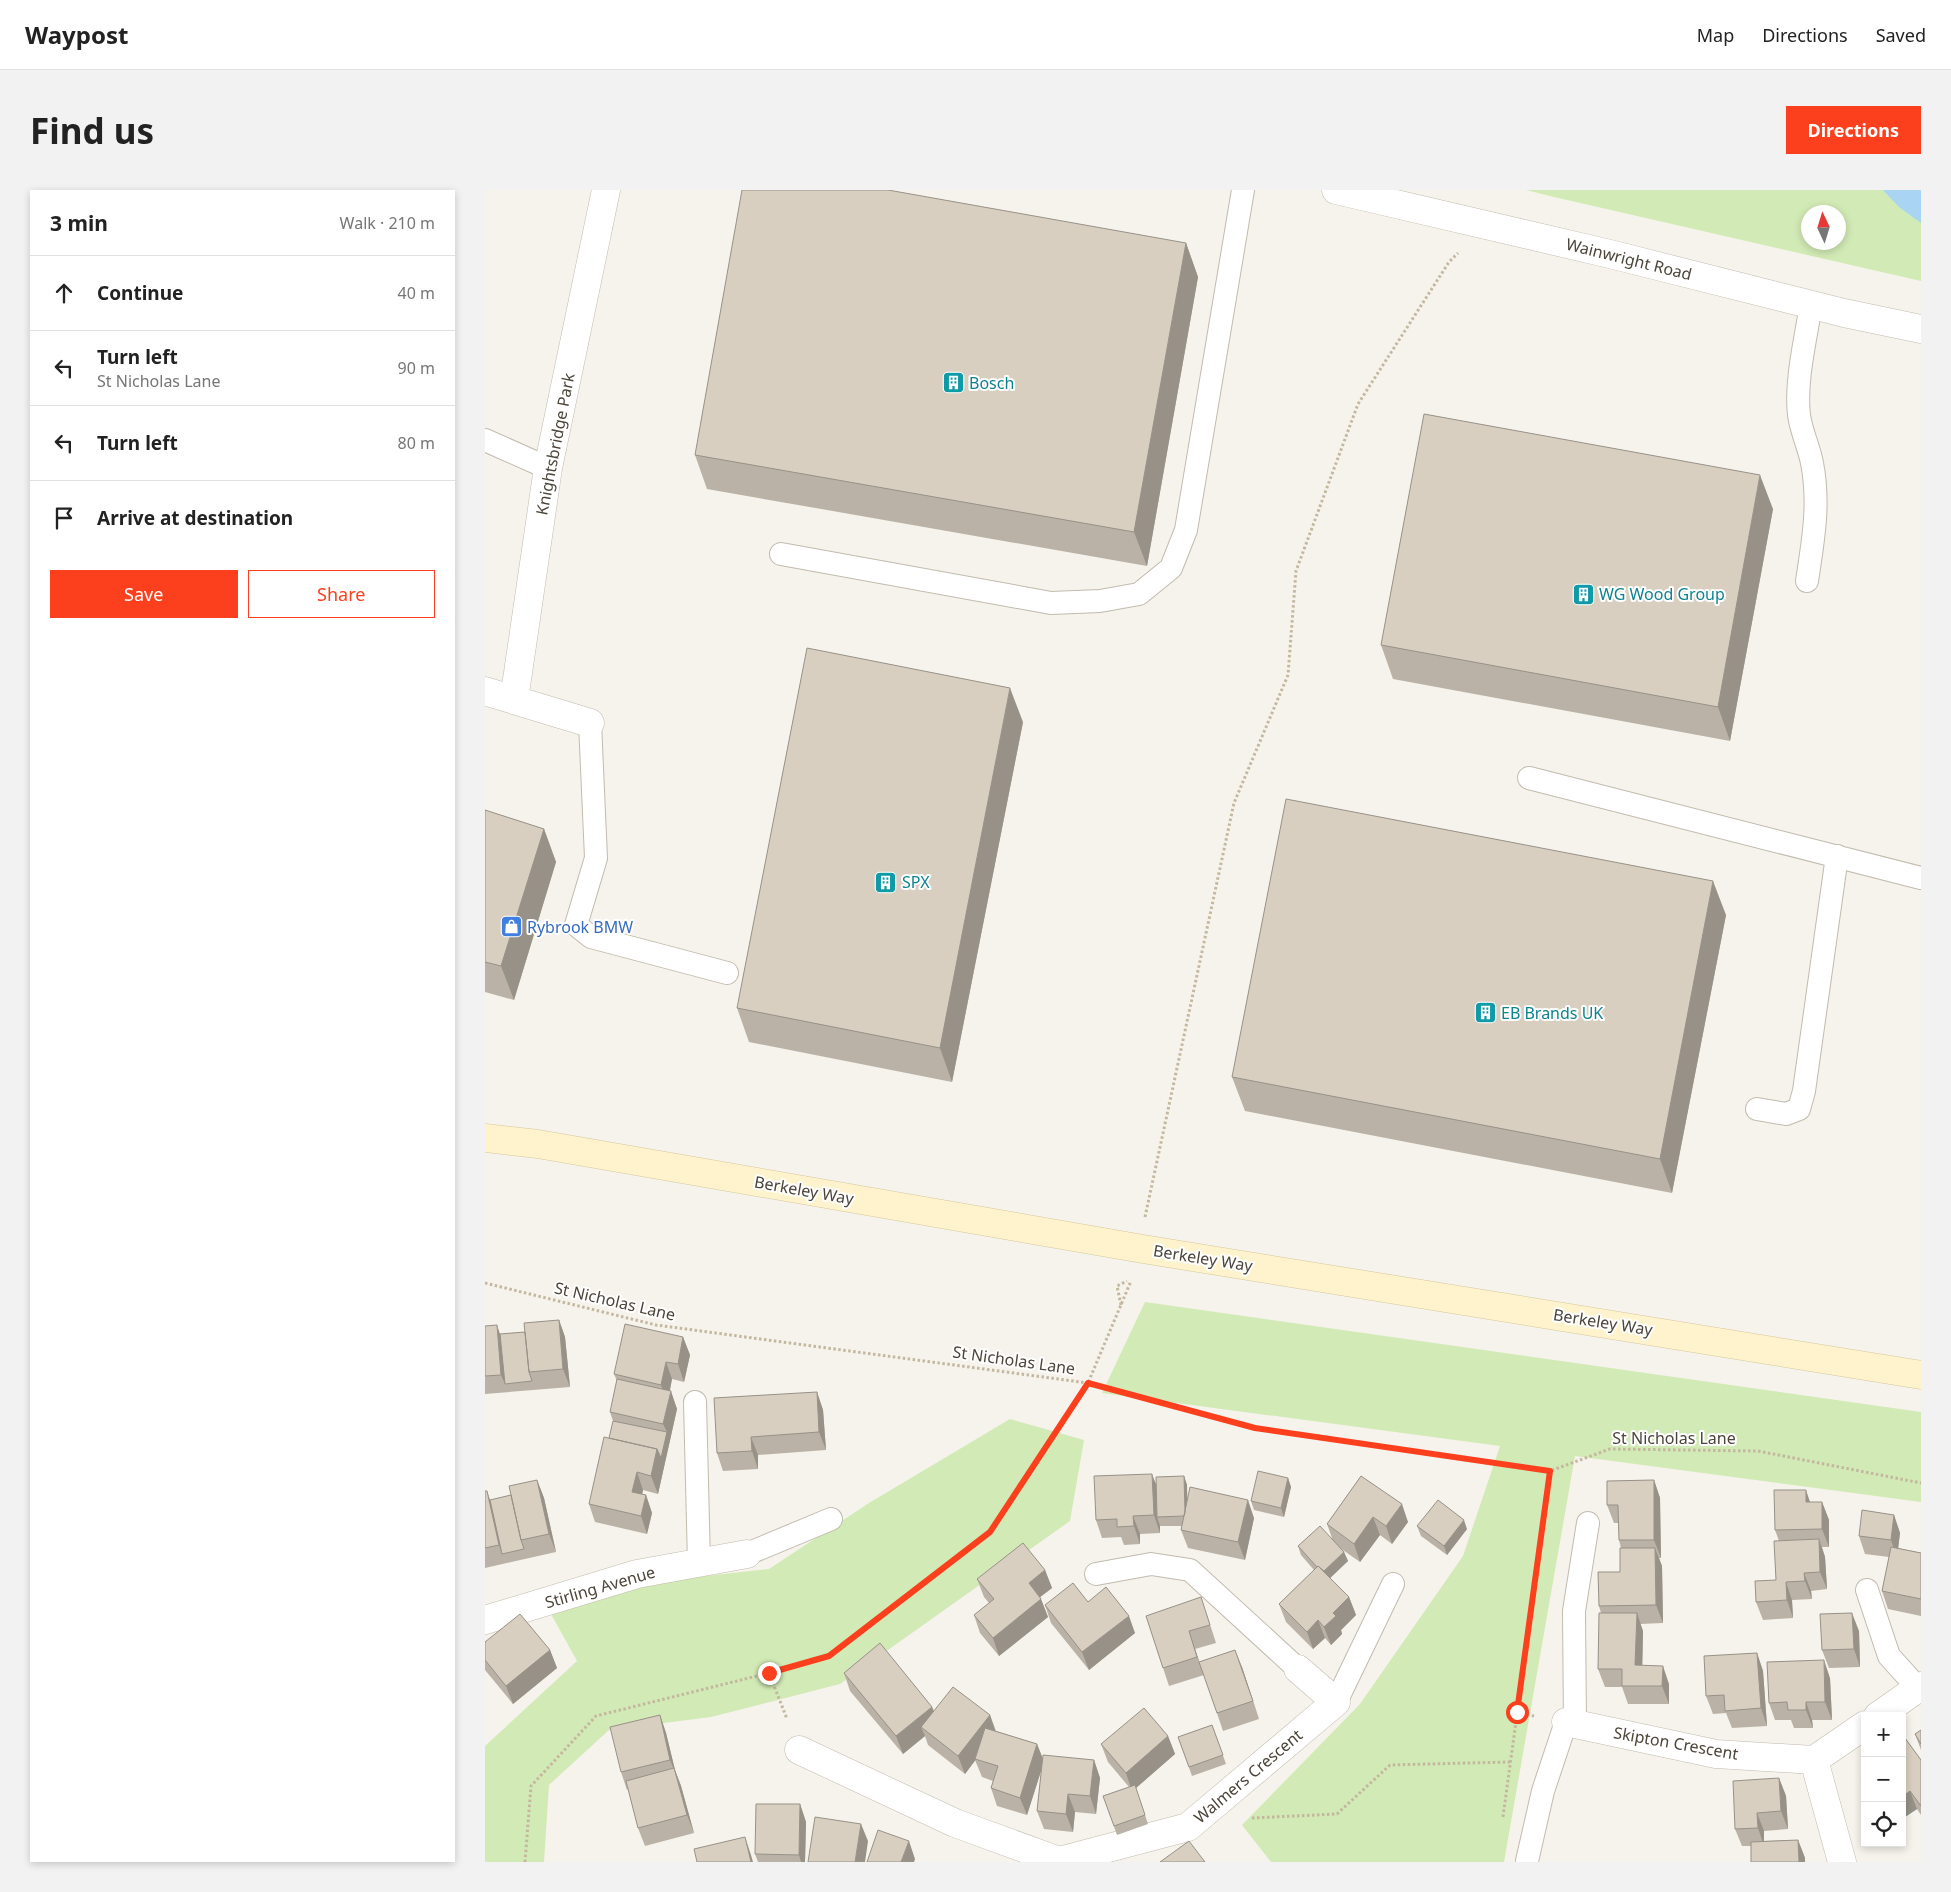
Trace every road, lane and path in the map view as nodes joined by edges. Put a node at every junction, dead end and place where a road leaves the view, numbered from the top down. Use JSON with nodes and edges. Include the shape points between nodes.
{"nodes":[{"id":1,"x":606,"y":190,"type":"edge"},
{"id":2,"x":1243,"y":190,"type":"edge"},
{"id":3,"x":1336,"y":190,"type":"edge"},
{"id":4,"x":1483,"y":225,"type":"junction"},
{"id":5,"x":1811,"y":304,"type":"junction"},
{"id":6,"x":1921,"y":329,"type":"edge"},
{"id":7,"x":485,"y":440,"type":"edge"},
{"id":8,"x":548,"y":468,"type":"junction"},
{"id":9,"x":781,"y":554,"type":"dead end"},
{"id":10,"x":1807,"y":581,"type":"dead end"},
{"id":11,"x":485,"y":691,"type":"edge"},
{"id":12,"x":514,"y":700,"type":"junction"},
{"id":13,"x":590,"y":723,"type":"joint"},
{"id":14,"x":1529,"y":778,"type":"dead end"},
{"id":15,"x":1837,"y":856,"type":"junction"},
{"id":16,"x":1921,"y":878,"type":"edge"},
{"id":17,"x":727,"y":973,"type":"dead end"},
{"id":18,"x":1757,"y":1109,"type":"dead end"},
{"id":19,"x":485,"y":1138,"type":"edge"},
{"id":20,"x":1145,"y":1218,"type":"dead end"},
{"id":21,"x":1133,"y":1278,"type":"dead end"},
{"id":22,"x":485,"y":1283,"type":"edge"},
{"id":23,"x":1129,"y":1289,"type":"dead end"},
{"id":24,"x":1121,"y":1306,"type":"junction"},
{"id":25,"x":1921,"y":1375,"type":"edge"},
{"id":26,"x":1088,"y":1383,"type":"junction"},
{"id":27,"x":695,"y":1402,"type":"dead end"},
{"id":28,"x":1550,"y":1471,"type":"junction"},
{"id":29,"x":1921,"y":1483,"type":"edge"},
{"id":30,"x":831,"y":1519,"type":"dead end"},
{"id":31,"x":1588,"y":1523,"type":"dead end"},
{"id":32,"x":747,"y":1554,"type":"joint"},
{"id":33,"x":699,"y":1563,"type":"junction"},
{"id":34,"x":1096,"y":1574,"type":"dead end"},
{"id":35,"x":1393,"y":1584,"type":"dead end"},
{"id":36,"x":1867,"y":1590,"type":"dead end"},
{"id":37,"x":485,"y":1620,"type":"edge"},
{"id":38,"x":1298,"y":1669,"type":"joint"},
{"id":39,"x":769,"y":1673,"type":"junction"},
{"id":40,"x":1920,"y":1687,"type":"edge"},
{"id":41,"x":1336,"y":1702,"type":"junction"},
{"id":42,"x":1884,"y":1712,"type":"edge"},
{"id":43,"x":1571,"y":1723,"type":"junction"},
{"id":44,"x":1861,"y":1728,"type":"edge"},
{"id":45,"x":799,"y":1750,"type":"joint"},
{"id":46,"x":1814,"y":1760,"type":"junction"},
{"id":47,"x":1510,"y":1762,"type":"junction"},
{"id":48,"x":1246,"y":1819,"type":"dead end"},
{"id":49,"x":1502,"y":1826,"type":"dead end"},
{"id":50,"x":1527,"y":1861,"type":"edge"},
{"id":51,"x":525,"y":1862,"type":"edge"},
{"id":52,"x":1059,"y":1862,"type":"edge"},
{"id":53,"x":1842,"y":1862,"type":"edge"}],
"edges":[{"from":1,"to":8,"type":"street","name":"Knightsbridge Park"},
{"from":2,"to":9,"type":"lane","via":[[1186,530],[1171,568],[1139,594],[1051,603]]},
{"from":3,"to":4,"type":"street","name":"Wainwright Road"},
{"from":4,"to":5,"type":"street","name":"Wainwright Road"},
{"from":4,"to":20,"type":"path","via":[[1449,262],[1358,404],[1296,571],[1288,675],[1234,803]]},
{"from":5,"to":6,"type":"street","name":"Wainwright Road"},
{"from":5,"to":10,"type":"lane","via":[[1799,388],[1799,415],[1812,462],[1815,490],[1816,521]]},
{"from":7,"to":8,"type":"lane"},
{"from":8,"to":12,"type":"street","name":"Knightsbridge Park"},
{"from":11,"to":12,"type":"street"},
{"from":12,"to":13,"type":"street"},
{"from":13,"to":17,"type":"lane","via":[[596,858],[576,925],[591,937]]},
{"from":14,"to":15,"type":"lane"},
{"from":15,"to":16,"type":"lane"},
{"from":15,"to":18,"type":"lane","via":[[1799,1109],[1786,1114]]},
{"from":19,"to":25,"type":"main road","name":"Berkeley Way","via":[[538,1144],[1143,1249]]},
{"from":21,"to":24,"type":"path","via":[[1117,1286]]},
{"from":22,"to":26,"type":"path","name":"St Nicholas Lane","via":[[656,1325]]},
{"from":23,"to":24,"type":"path"},
{"from":24,"to":26,"type":"path"},
{"from":26,"to":28,"type":"path","name":"St Nicholas Lane","via":[[1255,1428]]},
{"from":26,"to":39,"type":"path","via":[[990,1532],[829,1656]]},
{"from":27,"to":33,"type":"lane"},
{"from":28,"to":29,"type":"path","name":"St Nicholas Lane","via":[[1610,1449],[1758,1451]]},
{"from":28,"to":47,"type":"path"},
{"from":30,"to":32,"type":"lane"},
{"from":31,"to":43,"type":"lane","via":[[1574,1611]]},
{"from":32,"to":33,"type":"street","name":"Stirling Avenue"},
{"from":33,"to":37,"type":"street","name":"Stirling Avenue","via":[[637,1574]]},
{"from":34,"to":38,"type":"lane","via":[[1151,1564],[1190,1570]]},
{"from":35,"to":41,"type":"lane"},
{"from":36,"to":40,"type":"lane","via":[[1889,1656]]},
{"from":38,"to":41,"type":"street"},
{"from":39,"to":45,"type":"path"},
{"from":39,"to":51,"type":"path","via":[[595,1716],[531,1786]]},
{"from":40,"to":42,"type":"street"},
{"from":41,"to":52,"type":"street","name":"Walmers Crescent","via":[[1188,1826]]},
{"from":43,"to":46,"type":"street","name":"Skipton Crescent","via":[[1716,1754]]},
{"from":43,"to":50,"type":"lane","via":[[1543,1791]]},
{"from":44,"to":46,"type":"street"},
{"from":45,"to":52,"type":"street","name":"Walmers Crescent","via":[[955,1823]]},
{"from":46,"to":53,"type":"street"},
{"from":47,"to":48,"type":"path","via":[[1390,1765],[1337,1814]]},
{"from":47,"to":49,"type":"path"}]}
